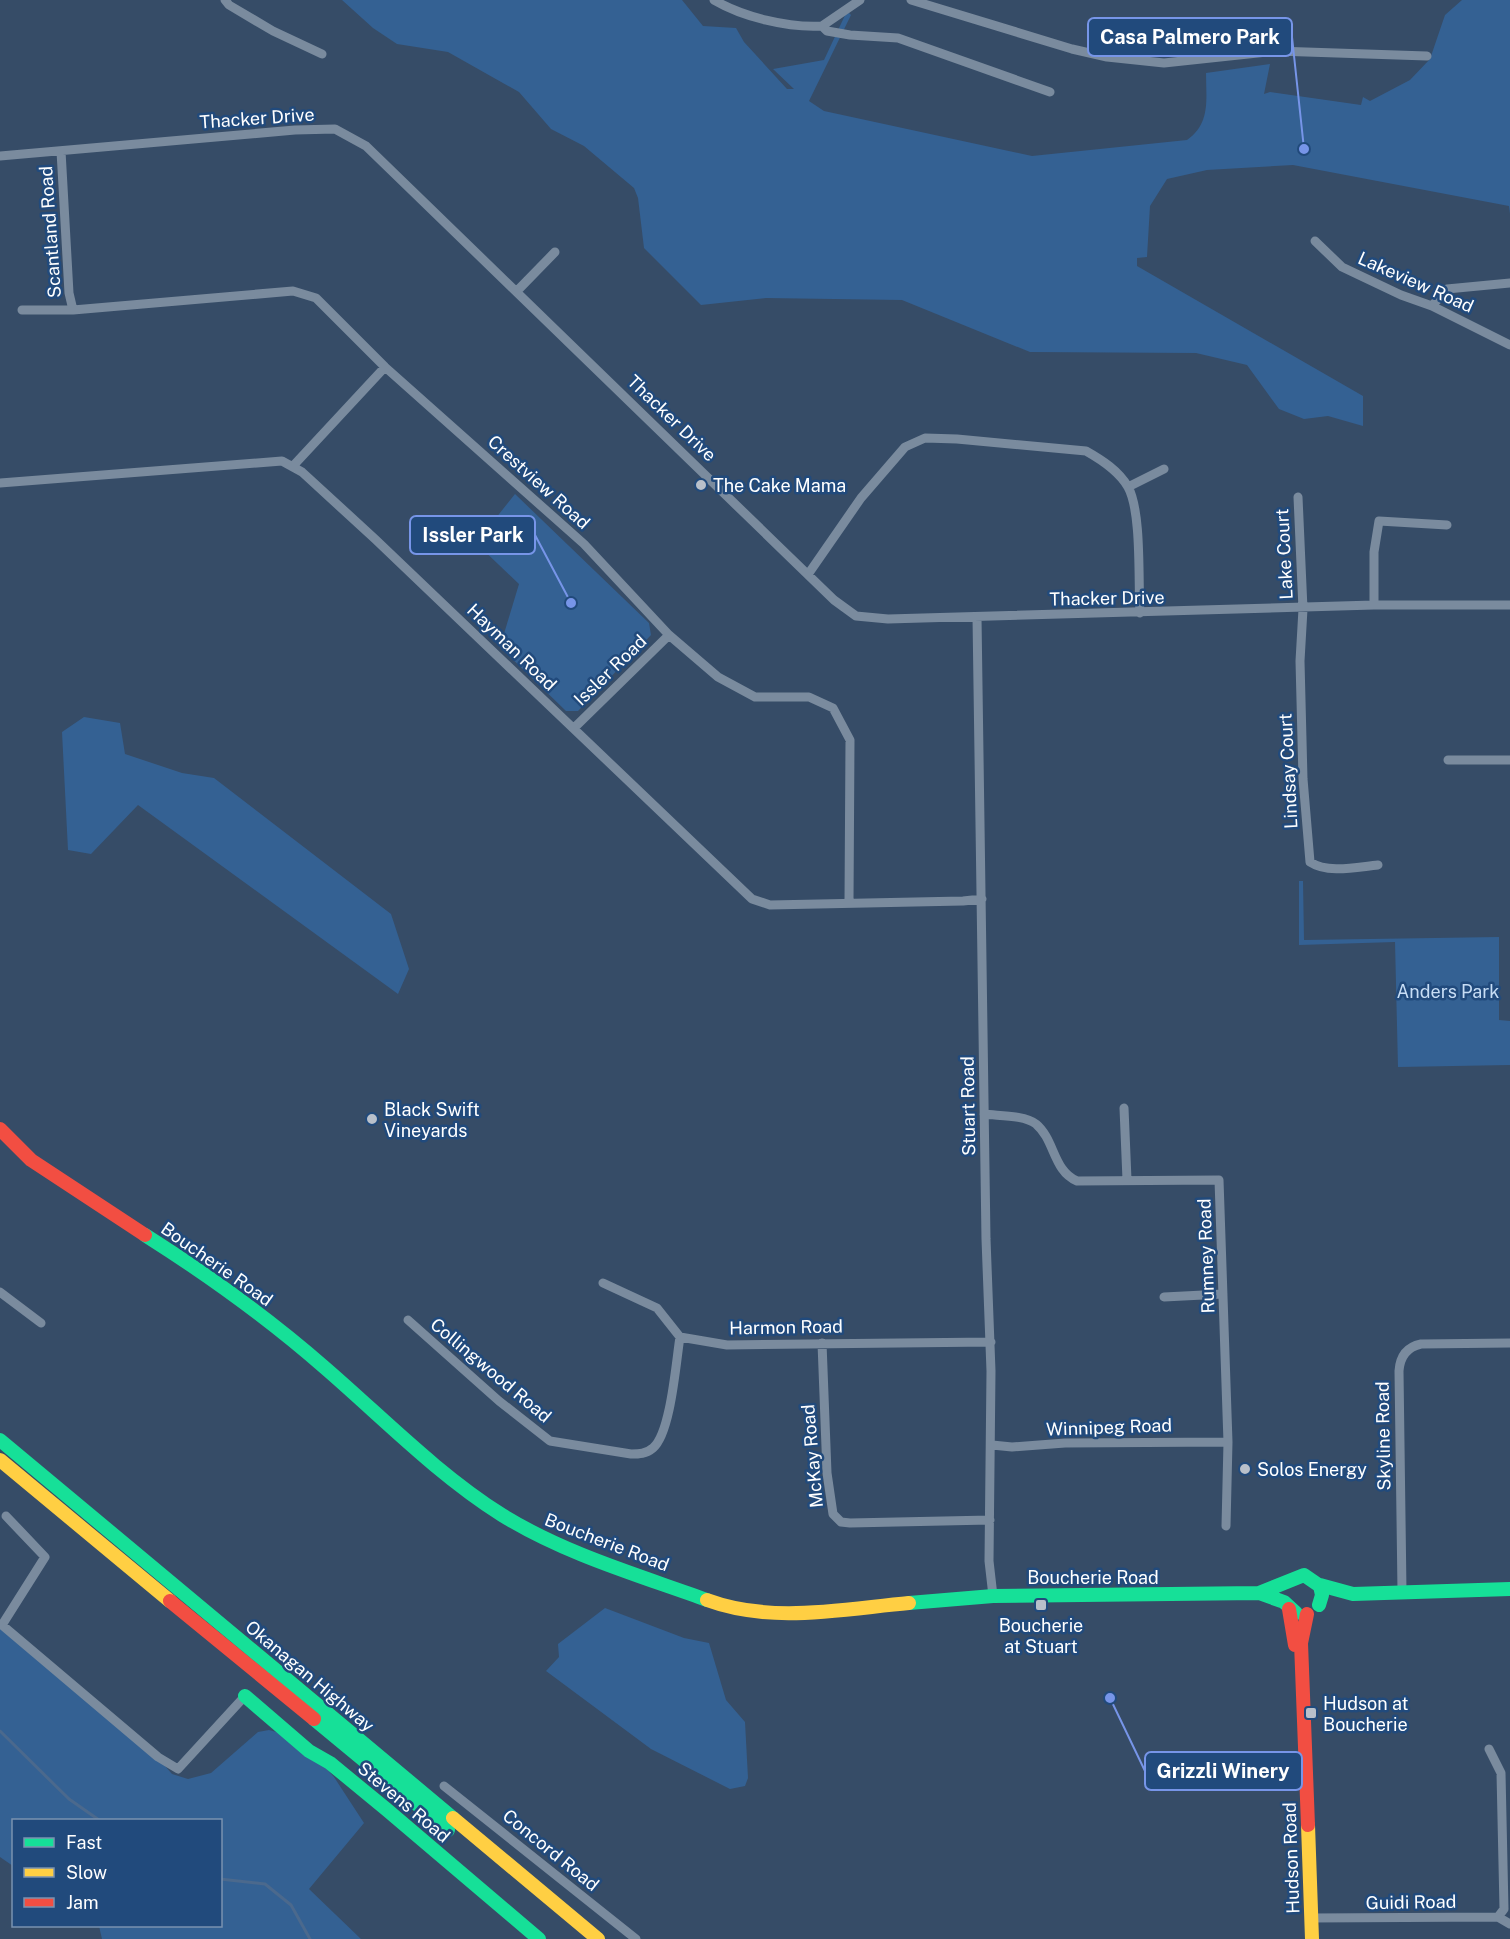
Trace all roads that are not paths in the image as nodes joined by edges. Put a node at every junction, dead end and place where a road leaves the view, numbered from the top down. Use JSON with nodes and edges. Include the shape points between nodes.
{"nodes":[{"id":1,"x":225,"y":0,"type":"edge"},
{"id":2,"x":714,"y":0,"type":"edge"},
{"id":3,"x":860,"y":0,"type":"edge"},
{"id":4,"x":911,"y":0,"type":"edge"},
{"id":5,"x":949,"y":0,"type":"edge"},
{"id":6,"x":943,"y":8,"type":"junction"},
{"id":7,"x":822,"y":26,"type":"junction"},
{"id":8,"x":322,"y":54,"type":"dead end"},
{"id":9,"x":1427,"y":56,"type":"dead end"},
{"id":10,"x":1050,"y":92,"type":"dead end"},
{"id":11,"x":61,"y":151,"type":"junction"},
{"id":12,"x":0,"y":156,"type":"edge"},
{"id":13,"x":1315,"y":241,"type":"dead end"},
{"id":14,"x":555,"y":252,"type":"dead end"},
{"id":15,"x":1510,"y":283,"type":"edge"},
{"id":16,"x":517,"y":291,"type":"junction"},
{"id":17,"x":1432,"y":306,"type":"junction"},
{"id":18,"x":22,"y":310,"type":"dead end"},
{"id":19,"x":73,"y":310,"type":"junction"},
{"id":20,"x":1510,"y":345,"type":"edge"},
{"id":21,"x":385,"y":367,"type":"junction"},
{"id":22,"x":293,"y":466,"type":"junction"},
{"id":23,"x":1164,"y":470,"type":"dead end"},
{"id":24,"x":0,"y":483,"type":"edge"},
{"id":25,"x":1128,"y":487,"type":"junction"},
{"id":26,"x":1298,"y":497,"type":"dead end"},
{"id":27,"x":1447,"y":525,"type":"dead end"},
{"id":28,"x":809,"y":573,"type":"junction"},
{"id":29,"x":1374,"y":605,"type":"junction"},
{"id":30,"x":1510,"y":605,"type":"edge"},
{"id":31,"x":1303,"y":609,"type":"junction"},
{"id":32,"x":1140,"y":613,"type":"junction"},
{"id":33,"x":977,"y":617,"type":"junction"},
{"id":34,"x":669,"y":635,"type":"junction"},
{"id":35,"x":574,"y":728,"type":"junction"},
{"id":36,"x":1448,"y":760,"type":"dead end"},
{"id":37,"x":1510,"y":760,"type":"edge"},
{"id":38,"x":1378,"y":865,"type":"dead end"},
{"id":39,"x":982,"y":899,"type":"junction"},
{"id":40,"x":849,"y":902,"type":"junction"},
{"id":41,"x":1124,"y":1108,"type":"dead end"},
{"id":42,"x":984,"y":1114,"type":"junction"},
{"id":43,"x":0,"y":1129,"type":"edge"},
{"id":44,"x":1127,"y":1180,"type":"junction"},
{"id":45,"x":603,"y":1283,"type":"dead end"},
{"id":46,"x":0,"y":1292,"type":"edge"},
{"id":47,"x":1223,"y":1294,"type":"junction"},
{"id":48,"x":1164,"y":1297,"type":"dead end"},
{"id":49,"x":408,"y":1320,"type":"dead end"},
{"id":50,"x":41,"y":1323,"type":"dead end"},
{"id":51,"x":680,"y":1337,"type":"junction"},
{"id":52,"x":991,"y":1342,"type":"junction"},
{"id":53,"x":822,"y":1343,"type":"junction"},
{"id":54,"x":1510,"y":1343,"type":"edge"},
{"id":55,"x":0,"y":1440,"type":"edge"},
{"id":56,"x":1228,"y":1442,"type":"junction"},
{"id":57,"x":992,"y":1445,"type":"junction"},
{"id":58,"x":0,"y":1460,"type":"edge"},
{"id":59,"x":6,"y":1516,"type":"dead end"},
{"id":60,"x":990,"y":1520,"type":"junction"},
{"id":61,"x":1226,"y":1526,"type":"dead end"},
{"id":62,"x":1287,"y":1582,"type":"junction"},
{"id":63,"x":1320,"y":1585,"type":"junction"},
{"id":64,"x":1510,"y":1589,"type":"edge"},
{"id":65,"x":1402,"y":1592,"type":"junction"},
{"id":66,"x":1259,"y":1593,"type":"junction"},
{"id":67,"x":1353,"y":1594,"type":"junction"},
{"id":68,"x":993,"y":1596,"type":"junction"},
{"id":69,"x":1287,"y":1605,"type":"junction"},
{"id":70,"x":1319,"y":1605,"type":"junction"},
{"id":71,"x":1307,"y":1614,"type":"junction"},
{"id":72,"x":244,"y":1696,"type":"joint"},
{"id":73,"x":1305,"y":1739,"type":"junction"},
{"id":74,"x":1489,"y":1749,"type":"dead end"},
{"id":75,"x":444,"y":1786,"type":"dead end"},
{"id":76,"x":1498,"y":1917,"type":"junction"},
{"id":77,"x":1311,"y":1918,"type":"junction"},
{"id":78,"x":1510,"y":1924,"type":"edge"},
{"id":79,"x":539,"y":1939,"type":"edge"},
{"id":80,"x":582,"y":1939,"type":"edge"},
{"id":81,"x":598,"y":1939,"type":"edge"},
{"id":82,"x":636,"y":1939,"type":"edge"},
{"id":83,"x":1312,"y":1939,"type":"edge"}],
"edges":[{"from":1,"to":8,"type":"street","via":[[273,31]]},
{"from":2,"to":7,"type":"street","via":[[764,18]]},
{"from":3,"to":7,"type":"street"},
{"from":4,"to":6,"type":"street"},
{"from":5,"to":6,"type":"street"},
{"from":6,"to":9,"type":"street","via":[[1072,49],[1164,63],[1276,51]]},
{"from":7,"to":10,"type":"street","via":[[827,31],[850,35],[898,38]]},
{"from":11,"to":12,"type":"street","name":"Thacker Drive"},
{"from":11,"to":16,"type":"street","name":"Thacker Drive","via":[[295,129],[335,129],[366,146]]},
{"from":11,"to":19,"type":"street","name":"Scantland Road"},
{"from":13,"to":17,"type":"street","name":"Lakeview Road","via":[[1342,267]]},
{"from":14,"to":16,"type":"street"},
{"from":15,"to":17,"type":"street","via":[[1447,289]]},
{"from":16,"to":28,"type":"street","name":"Thacker Drive"},
{"from":17,"to":20,"type":"street","name":"Lakeview Road"},
{"from":18,"to":19,"type":"street","name":"Crestview Road"},
{"from":19,"to":21,"type":"street","name":"Crestview Road","via":[[293,291],[316,298]]},
{"from":21,"to":22,"type":"street"},
{"from":21,"to":34,"type":"street","name":"Crestview Road","via":[[584,544]]},
{"from":22,"to":24,"type":"street","via":[[282,461]]},
{"from":22,"to":35,"type":"street","name":"Hayman Road"},
{"from":23,"to":25,"type":"street"},
{"from":25,"to":28,"type":"street","via":[[1103,461],[1086,451],[925,438],[905,447],[891,461]]},
{"from":25,"to":32,"type":"street","via":[[1135,505]]},
{"from":26,"to":31,"type":"street","name":"Lake Court"},
{"from":27,"to":29,"type":"street","via":[[1379,520],[1374,552]]},
{"from":28,"to":33,"type":"street","name":"Thacker Drive","via":[[840,606],[856,616]]},
{"from":29,"to":30,"type":"street","name":"Thacker Drive"},
{"from":29,"to":31,"type":"street","name":"Thacker Drive"},
{"from":31,"to":32,"type":"street","name":"Thacker Drive"},
{"from":31,"to":38,"type":"street","name":"Lindsay Court","via":[[1300,708],[1310,862],[1318,867],[1338,868]]},
{"from":32,"to":33,"type":"street","name":"Thacker Drive"},
{"from":33,"to":39,"type":"street","name":"Stuart Road"},
{"from":34,"to":35,"type":"street","name":"Issler Road"},
{"from":34,"to":40,"type":"street","name":"Crestview Road","via":[[718,677],[744,693],[766,699],[809,698],[833,708],[850,740]]},
{"from":35,"to":40,"type":"street","name":"Hayman Road","via":[[752,899],[770,905]]},
{"from":36,"to":37,"type":"street"},
{"from":39,"to":40,"type":"street","name":"Hayman Road"},
{"from":39,"to":42,"type":"street","name":"Stuart Road"},
{"from":41,"to":44,"type":"street"},
{"from":42,"to":44,"type":"street","name":"Rumney Road","via":[[1038,1125],[1066,1176],[1077,1181]]},
{"from":42,"to":52,"type":"street","name":"Stuart Road"},
{"from":43,"to":68,"type":"main road","name":"Boucherie Road","via":[[31,1160],[224,1287],[322,1365],[443,1471],[501,1514],[549,1542],[734,1610],[779,1615]]},
{"from":44,"to":47,"type":"street","name":"Rumney Road","via":[[1219,1180]]},
{"from":45,"to":51,"type":"street","via":[[657,1308]]},
{"from":46,"to":50,"type":"street"},
{"from":47,"to":48,"type":"street"},
{"from":47,"to":56,"type":"street","name":"Rumney Road"},
{"from":49,"to":51,"type":"street","name":"Collingwood Road","via":[[550,1441],[631,1454],[642,1454],[655,1447],[667,1421]]},
{"from":51,"to":53,"type":"street","name":"Harmon Road","via":[[727,1345]]},
{"from":52,"to":53,"type":"street","name":"Harmon Road"},
{"from":52,"to":57,"type":"street","name":"Stuart Road"},
{"from":53,"to":60,"type":"street","name":"McKay Road","via":[[832,1514],[841,1522],[850,1523]]},
{"from":54,"to":65,"type":"street","name":"Skyline Road","via":[[1421,1344],[1409,1348],[1401,1358]]},
{"from":55,"to":81,"type":"main road","name":"Okanagan Highway"},
{"from":56,"to":57,"type":"street","name":"Winnipeg Road"},
{"from":56,"to":61,"type":"street","name":"Rumney Road"},
{"from":57,"to":60,"type":"street","name":"Stuart Road"},
{"from":58,"to":80,"type":"main road","name":"Okanagan Highway"},
{"from":59,"to":72,"type":"street","via":[[45,1557],[3,1625],[158,1757],[178,1770]]},
{"from":60,"to":68,"type":"street","name":"Stuart Road"},
{"from":62,"to":63,"type":"main road","name":"Boucherie Road","via":[[1304,1575]]},
{"from":62,"to":66,"type":"main road","name":"Boucherie Road"},
{"from":62,"to":69,"type":"main road","via":[[1283,1593]]},
{"from":63,"to":67,"type":"main road","name":"Boucherie Road"},
{"from":63,"to":70,"type":"main road"},
{"from":64,"to":65,"type":"main road","name":"Boucherie Road"},
{"from":65,"to":67,"type":"main road","name":"Boucherie Road"},
{"from":66,"to":68,"type":"main road","name":"Boucherie Road"},
{"from":66,"to":69,"type":"main road","name":"Boucherie Road"},
{"from":67,"to":70,"type":"main road","name":"Boucherie Road"},
{"from":69,"to":71,"type":"main road","name":"Boucherie Road"},
{"from":69,"to":73,"type":"main road","name":"Hudson Road"},
{"from":70,"to":71,"type":"main road","name":"Boucherie Road"},
{"from":71,"to":73,"type":"main road","name":"Hudson Road","via":[[1301,1642]]},
{"from":72,"to":79,"type":"main road","name":"Stevens Road","via":[[386,1809]]},
{"from":73,"to":77,"type":"main road","name":"Hudson Road"},
{"from":74,"to":76,"type":"street","via":[[1501,1773],[1504,1909]]},
{"from":75,"to":82,"type":"street","name":"Concord Road"},
{"from":76,"to":77,"type":"street","name":"Guidi Road"},
{"from":76,"to":78,"type":"street"},
{"from":77,"to":83,"type":"main road","name":"Hudson Road"}]}
